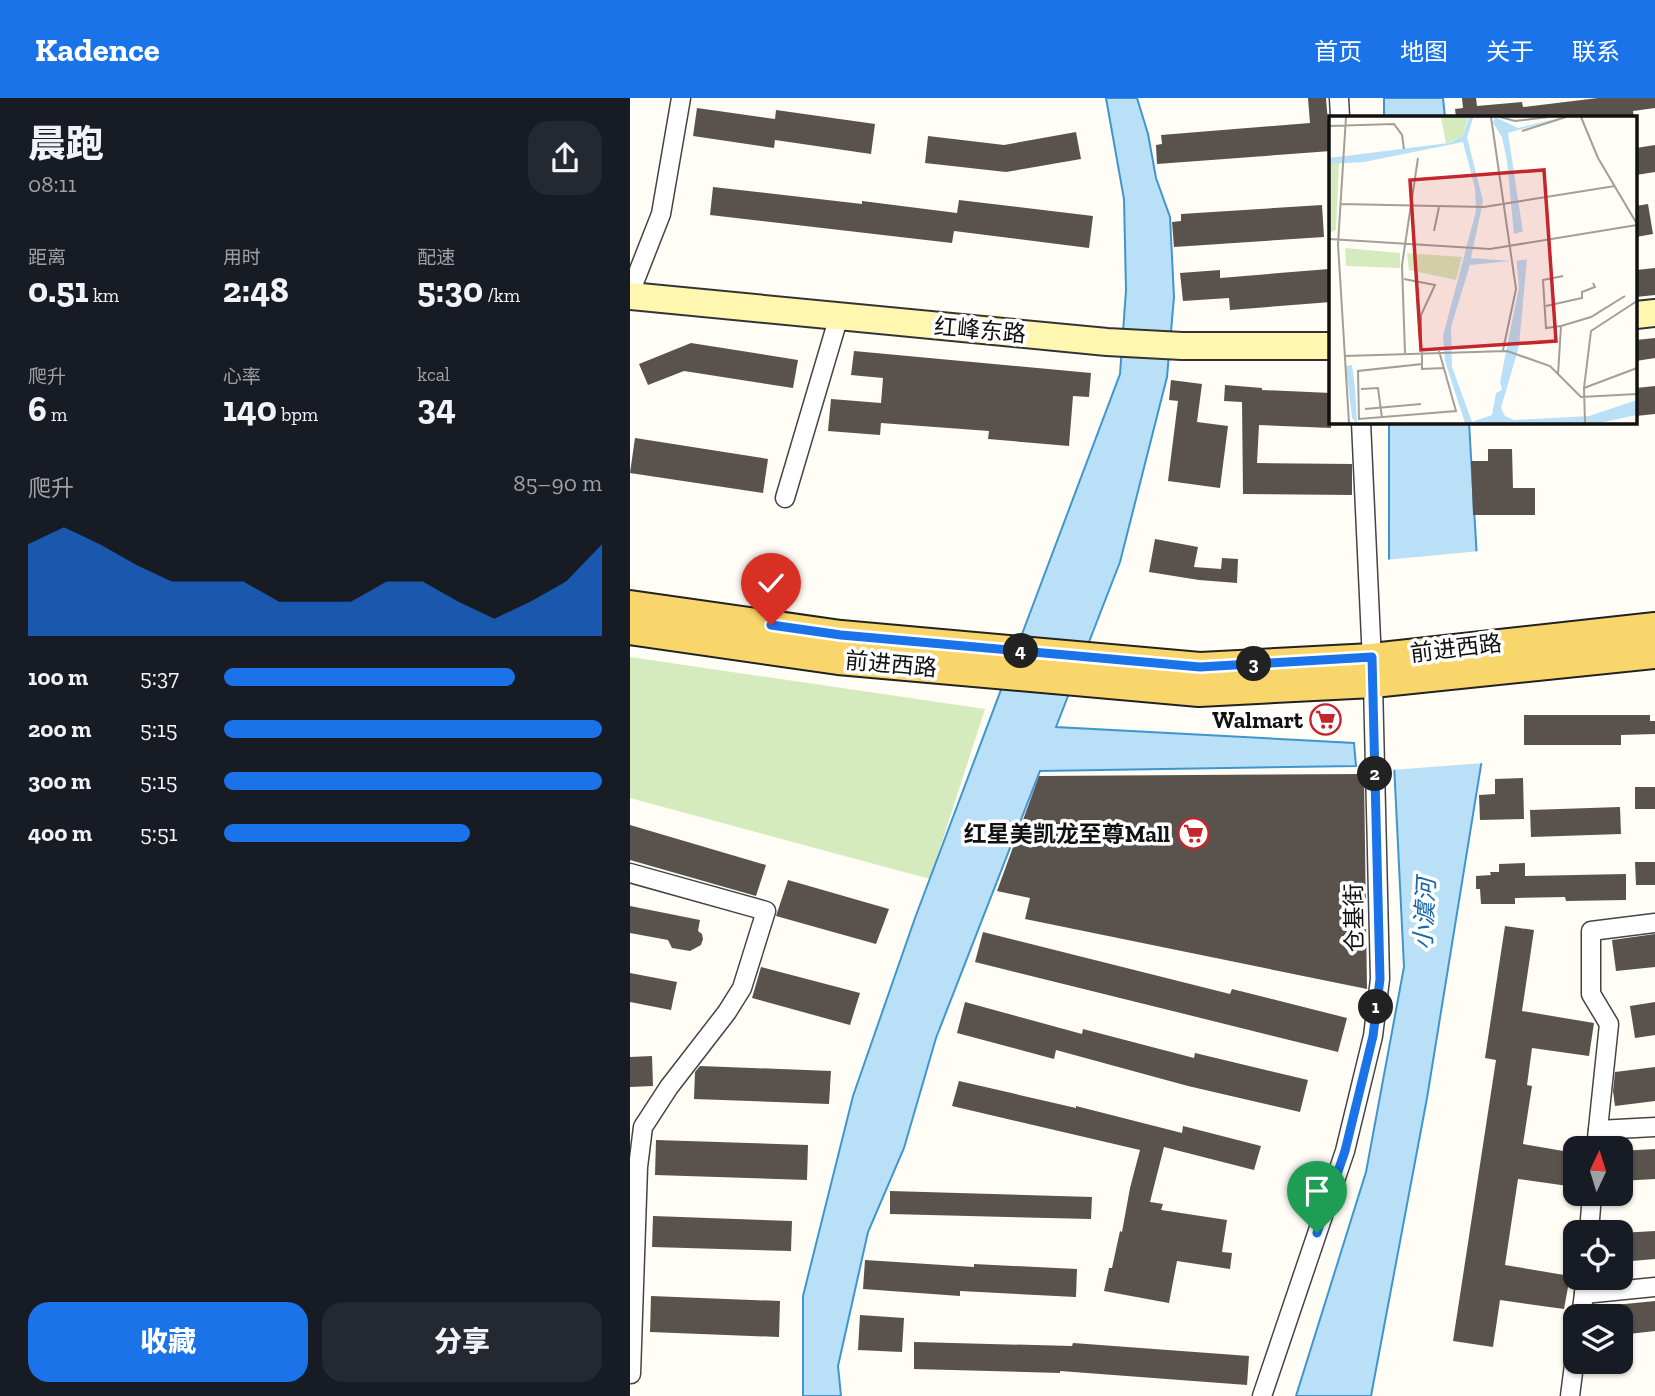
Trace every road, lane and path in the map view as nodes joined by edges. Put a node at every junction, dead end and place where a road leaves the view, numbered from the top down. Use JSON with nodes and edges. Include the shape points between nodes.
{"nodes":[{"id":1,"x":681,"y":98,"type":"edge"},
{"id":2,"x":1339,"y":98,"type":"edge"},
{"id":3,"x":1340,"y":116,"type":"edge"},
{"id":4,"x":630,"y":295,"type":"edge"},
{"id":5,"x":1655,"y":313,"type":"edge"},
{"id":6,"x":1637,"y":315,"type":"edge"},
{"id":7,"x":839,"y":316,"type":"junction"},
{"id":8,"x":1329,"y":346,"type":"edge"},
{"id":9,"x":1361,"y":424,"type":"edge"},
{"id":10,"x":785,"y":498,"type":"dead end"},
{"id":11,"x":630,"y":605,"type":"edge"},
{"id":12,"x":1655,"y":626,"type":"edge"},
{"id":13,"x":630,"y":630,"type":"edge"},
{"id":14,"x":1655,"y":654,"type":"edge"},
{"id":15,"x":993,"y":661,"type":"junction"},
{"id":16,"x":1380,"y":669,"type":"junction"},
{"id":17,"x":630,"y":873,"type":"edge"},
{"id":18,"x":1655,"y":923,"type":"edge"},
{"id":19,"x":1655,"y":1127,"type":"edge"},
{"id":20,"x":1597,"y":1136,"type":"edge"},
{"id":21,"x":1612,"y":1136,"type":"edge"},
{"id":22,"x":1633,"y":1287,"type":"edge"},
{"id":23,"x":1655,"y":1287,"type":"edge"},
{"id":24,"x":631,"y":1374,"type":"edge"},
{"id":25,"x":1573,"y":1374,"type":"edge"},
{"id":26,"x":1262,"y":1396,"type":"edge"},
{"id":27,"x":1570,"y":1396,"type":"edge"}],
"edges":[{"from":1,"to":4,"type":"street","via":[[662,215]]},
{"from":2,"to":3,"type":"street"},
{"from":4,"to":7,"type":"street","name":"红峰东路"},
{"from":5,"to":6,"type":"street"},
{"from":7,"to":8,"type":"street","name":"红峰东路","via":[[1107,342]]},
{"from":7,"to":10,"type":"street"},
{"from":9,"to":16,"type":"street","name":"仓基街"},
{"from":11,"to":15,"type":"main road","name":"前进西路"},
{"from":12,"to":16,"type":"main road","name":"前进西路","via":[[1484,644]]},
{"from":13,"to":15,"type":"main road","name":"前进西路","via":[[838,660]]},
{"from":14,"to":16,"type":"main road","name":"前进西路","via":[[1484,672]]},
{"from":15,"to":16,"type":"main road","name":"前进西路","via":[[1096,670],[1199,692]]},
{"from":16,"to":26,"type":"street","name":"仓基街","via":[[1380,979],[1373,1036],[1345,1151]]},
{"from":17,"to":24,"type":"street","via":[[766,911],[742,988],[643,1126]]},
{"from":18,"to":20,"type":"street","via":[[1591,931],[1591,994],[1609,1024]]},
{"from":19,"to":21,"type":"street"},
{"from":22,"to":23,"type":"street"},
{"from":25,"to":27,"type":"street"}]}
